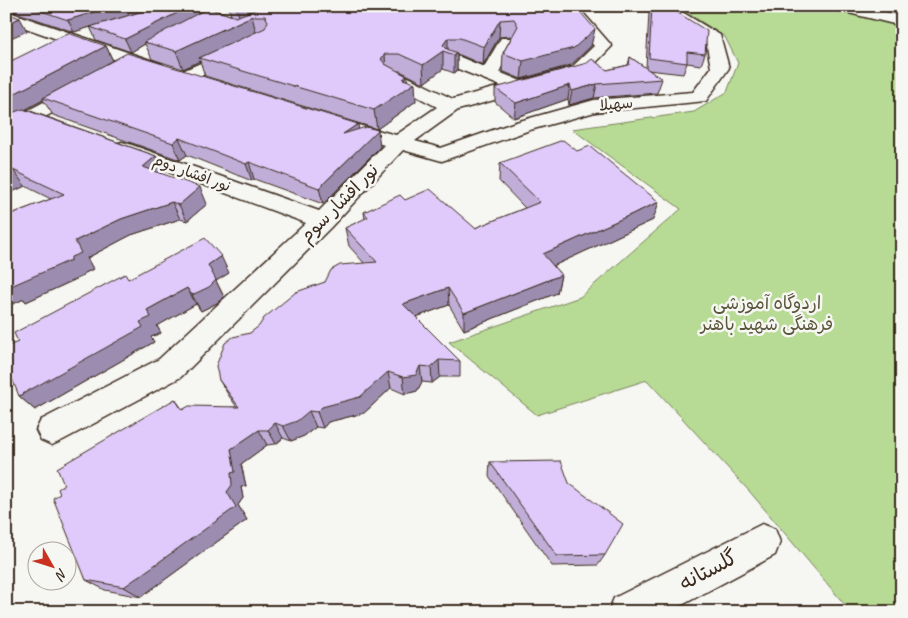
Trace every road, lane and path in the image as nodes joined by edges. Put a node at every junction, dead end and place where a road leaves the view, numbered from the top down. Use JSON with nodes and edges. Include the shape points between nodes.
{"nodes":[{"id":1,"x":23,"y":6,"type":"edge"},
{"id":2,"x":236,"y":6,"type":"edge"},
{"id":3,"x":568,"y":6,"type":"edge"},
{"id":4,"x":644,"y":6,"type":"edge"},
{"id":5,"x":837,"y":6,"type":"edge"},
{"id":6,"x":7,"y":16,"type":"edge"},
{"id":7,"x":214,"y":18,"type":"junction"},
{"id":8,"x":902,"y":21,"type":"edge"},
{"id":9,"x":232,"y":24,"type":"edge"},
{"id":10,"x":101,"y":32,"type":"edge"},
{"id":11,"x":180,"y":35,"type":"edge"},
{"id":12,"x":73,"y":40,"type":"junction"},
{"id":13,"x":507,"y":42,"type":"edge"},
{"id":14,"x":255,"y":43,"type":"edge"},
{"id":15,"x":156,"y":48,"type":"edge"},
{"id":16,"x":454,"y":61,"type":"edge"},
{"id":17,"x":116,"y":70,"type":"junction"},
{"id":18,"x":488,"y":74,"type":"junction"},
{"id":19,"x":184,"y":77,"type":"junction"},
{"id":20,"x":394,"y":77,"type":"edge"},
{"id":21,"x":208,"y":84,"type":"edge"},
{"id":22,"x":519,"y":87,"type":"junction"},
{"id":23,"x":451,"y":106,"type":"junction"},
{"id":24,"x":34,"y":116,"type":"junction"},
{"id":25,"x":324,"y":121,"type":"edge"},
{"id":26,"x":62,"y":126,"type":"edge"},
{"id":27,"x":6,"y":130,"type":"edge"},
{"id":28,"x":99,"y":139,"type":"edge"},
{"id":29,"x":397,"y":144,"type":"junction"},
{"id":30,"x":323,"y":221,"type":"junction"},
{"id":31,"x":52,"y":430,"type":"dead end"},
{"id":32,"x":762,"y":542,"type":"dead end"},
{"id":33,"x":628,"y":612,"type":"edge"}],
"edges":[{"from":1,"to":6,"type":"street"},
{"from":2,"to":7,"type":"street"},
{"from":3,"to":22,"type":"street","name":"نور افشار سوم","via":[[602,46],[578,70]]},
{"from":4,"to":29,"type":"street","name":"سهیلا","via":[[664,8],[714,39],[720,68],[699,97],[594,106],[523,126],[442,155]]},
{"from":5,"to":8,"type":"street"},
{"from":6,"to":12,"type":"street"},
{"from":7,"to":9,"type":"street"},
{"from":7,"to":11,"type":"street"},
{"from":10,"to":12,"type":"street"},
{"from":12,"to":17,"type":"street"},
{"from":13,"to":18,"type":"street"},
{"from":14,"to":19,"type":"street"},
{"from":15,"to":17,"type":"street"},
{"from":16,"to":18,"type":"street"},
{"from":17,"to":19,"type":"street"},
{"from":17,"to":24,"type":"street"},
{"from":18,"to":22,"type":"street"},
{"from":19,"to":21,"type":"street"},
{"from":20,"to":23,"type":"street"},
{"from":22,"to":23,"type":"street","name":"نور افشار سوم"},
{"from":23,"to":29,"type":"street","name":"نور افشار سوم"},
{"from":24,"to":26,"type":"street"},
{"from":24,"to":27,"type":"street"},
{"from":25,"to":29,"type":"street","name":"سهیلا"},
{"from":28,"to":30,"type":"street","name":"نور افشار دوم"},
{"from":29,"to":30,"type":"street","name":"نور افشار سوم"},
{"from":30,"to":31,"type":"street","name":"نور افشار سوم","via":[[170,368]]},
{"from":32,"to":33,"type":"street","name":"گلستانه"}]}
